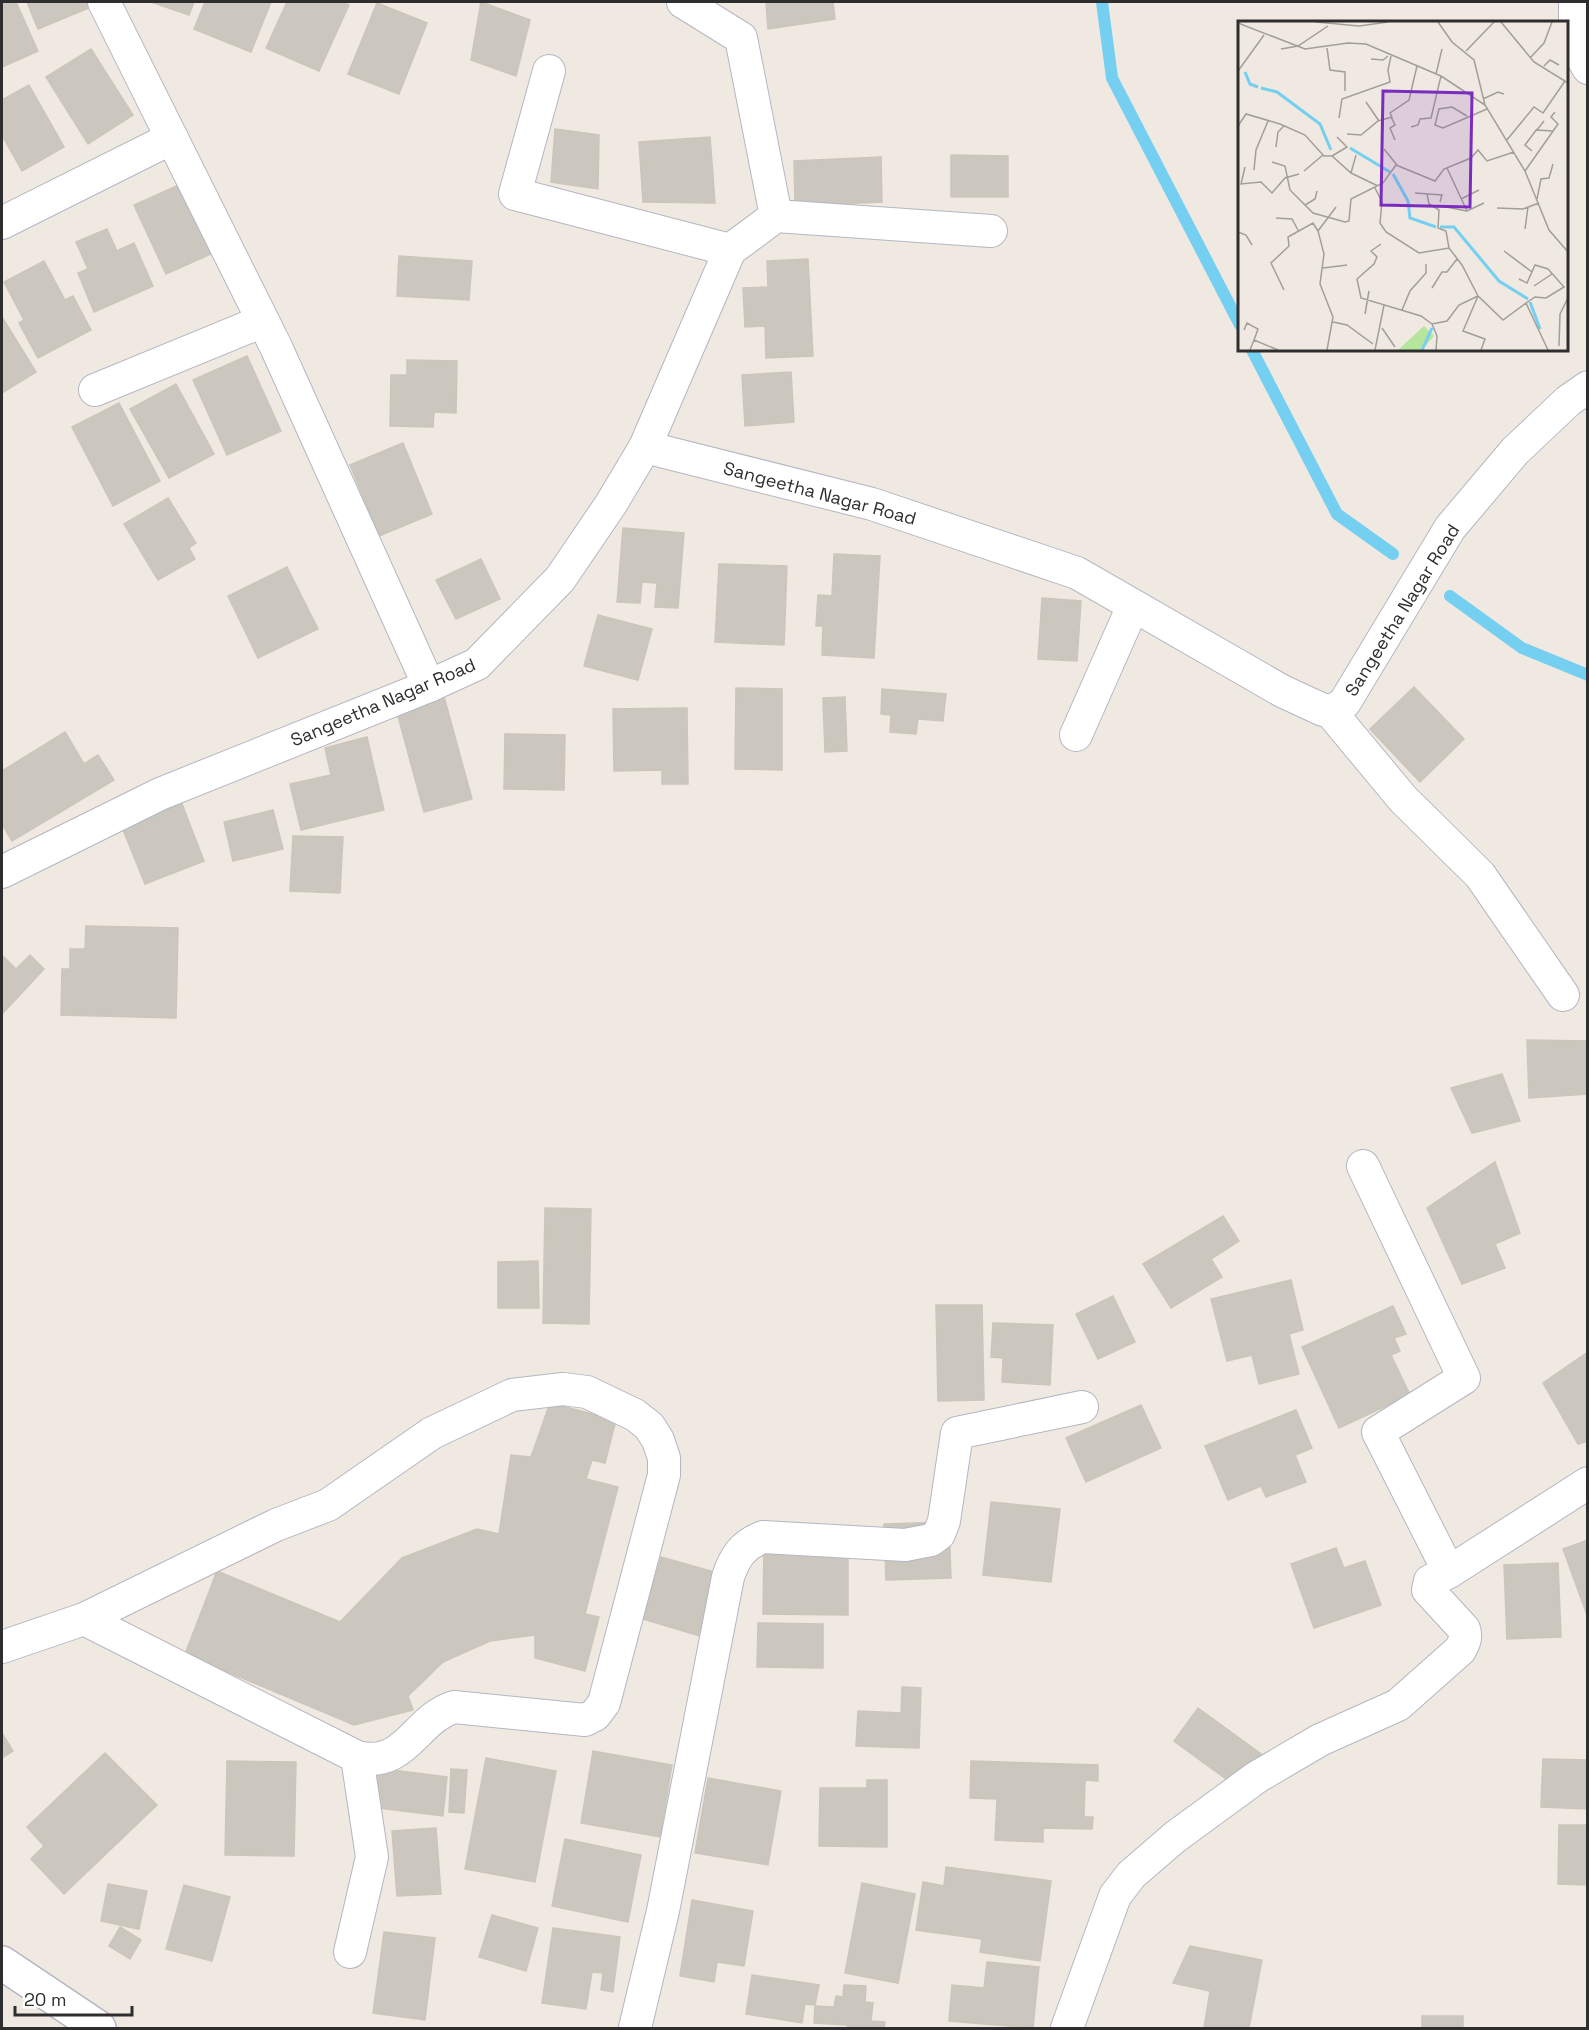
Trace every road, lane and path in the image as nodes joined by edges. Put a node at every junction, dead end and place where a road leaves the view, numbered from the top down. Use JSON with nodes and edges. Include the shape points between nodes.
{"nodes":[{"id":1,"x":104,"y":2,"type":"edge"},
{"id":2,"x":683,"y":2,"type":"edge"},
{"id":3,"x":1575,"y":2,"type":"edge"},
{"id":4,"x":1587,"y":68,"type":"edge"},
{"id":5,"x":549,"y":71,"type":"dead end"},
{"id":6,"x":172,"y":138,"type":"junction"},
{"id":7,"x":776,"y":216,"type":"junction"},
{"id":8,"x":2,"y":224,"type":"edge"},
{"id":9,"x":991,"y":231,"type":"dead end"},
{"id":10,"x":730,"y":250,"type":"junction"},
{"id":11,"x":263,"y":321,"type":"junction"},
{"id":12,"x":1587,"y":387,"type":"edge"},
{"id":13,"x":95,"y":390,"type":"dead end"},
{"id":14,"x":645,"y":447,"type":"junction"},
{"id":15,"x":1133,"y":606,"type":"junction"},
{"id":16,"x":429,"y":686,"type":"junction"},
{"id":17,"x":1329,"y":710,"type":"junction"},
{"id":18,"x":1077,"y":735,"type":"dead end"},
{"id":19,"x":2,"y":872,"type":"edge"},
{"id":20,"x":1563,"y":995,"type":"dead end"},
{"id":21,"x":1362,"y":1166,"type":"dead end"},
{"id":22,"x":1082,"y":1407,"type":"dead end"},
{"id":23,"x":1587,"y":1483,"type":"edge"},
{"id":24,"x":1449,"y":1572,"type":"junction"},
{"id":25,"x":84,"y":1619,"type":"junction"},
{"id":26,"x":2,"y":1647,"type":"edge"},
{"id":27,"x":357,"y":1757,"type":"junction"},
{"id":28,"x":350,"y":1952,"type":"dead end"},
{"id":29,"x":2,"y":1963,"type":"edge"},
{"id":30,"x":99,"y":2028,"type":"edge"},
{"id":31,"x":635,"y":2028,"type":"edge"},
{"id":32,"x":1067,"y":2028,"type":"edge"}],
"edges":[{"from":1,"to":6,"type":"street"},
{"from":2,"to":7,"type":"street","via":[[741,38]]},
{"from":3,"to":4,"type":"street","via":[[1575,45]]},
{"from":5,"to":10,"type":"street","via":[[515,194]]},
{"from":6,"to":8,"type":"street"},
{"from":6,"to":11,"type":"street"},
{"from":7,"to":9,"type":"street"},
{"from":7,"to":10,"type":"street"},
{"from":10,"to":14,"type":"street"},
{"from":11,"to":13,"type":"street"},
{"from":11,"to":16,"type":"street"},
{"from":12,"to":17,"type":"street","name":"Sangeetha Nagar Road","via":[[1515,451],[1450,528],[1345,702]]},
{"from":14,"to":15,"type":"street","name":"Sangeetha Nagar Road","via":[[872,504],[1077,573]]},
{"from":14,"to":16,"type":"street","name":"Sangeetha Nagar Road","via":[[560,579],[477,664]]},
{"from":15,"to":17,"type":"street","name":"Sangeetha Nagar Road","via":[[1282,691]]},
{"from":15,"to":18,"type":"street"},
{"from":16,"to":19,"type":"street","name":"Sangeetha Nagar Road","via":[[160,794]]},
{"from":17,"to":20,"type":"street","via":[[1403,799],[1480,876]]},
{"from":21,"to":24,"type":"street","via":[[1464,1378],[1377,1432]]},
{"from":22,"to":31,"type":"street","via":[[957,1433],[945,1521],[931,1540],[905,1545],[763,1537],[751,1542],[733,1561],[663,1911]]},
{"from":23,"to":24,"type":"street"},
{"from":24,"to":32,"type":"street","via":[[1435,1577],[1428,1588],[1464,1629],[1466,1636],[1460,1650],[1398,1705],[1320,1740],[1257,1777],[1131,1875],[1115,1896]]},
{"from":25,"to":26,"type":"street"},
{"from":25,"to":27,"type":"street"},
{"from":25,"to":27,"type":"street","via":[[276,1525],[328,1505],[432,1432],[512,1395],[563,1389],[587,1392],[650,1426],[662,1449],[664,1475],[600,1710],[581,1721],[454,1707],[439,1712],[396,1753],[379,1759]]},
{"from":27,"to":28,"type":"street","via":[[372,1857]]},
{"from":29,"to":30,"type":"street"}]}
